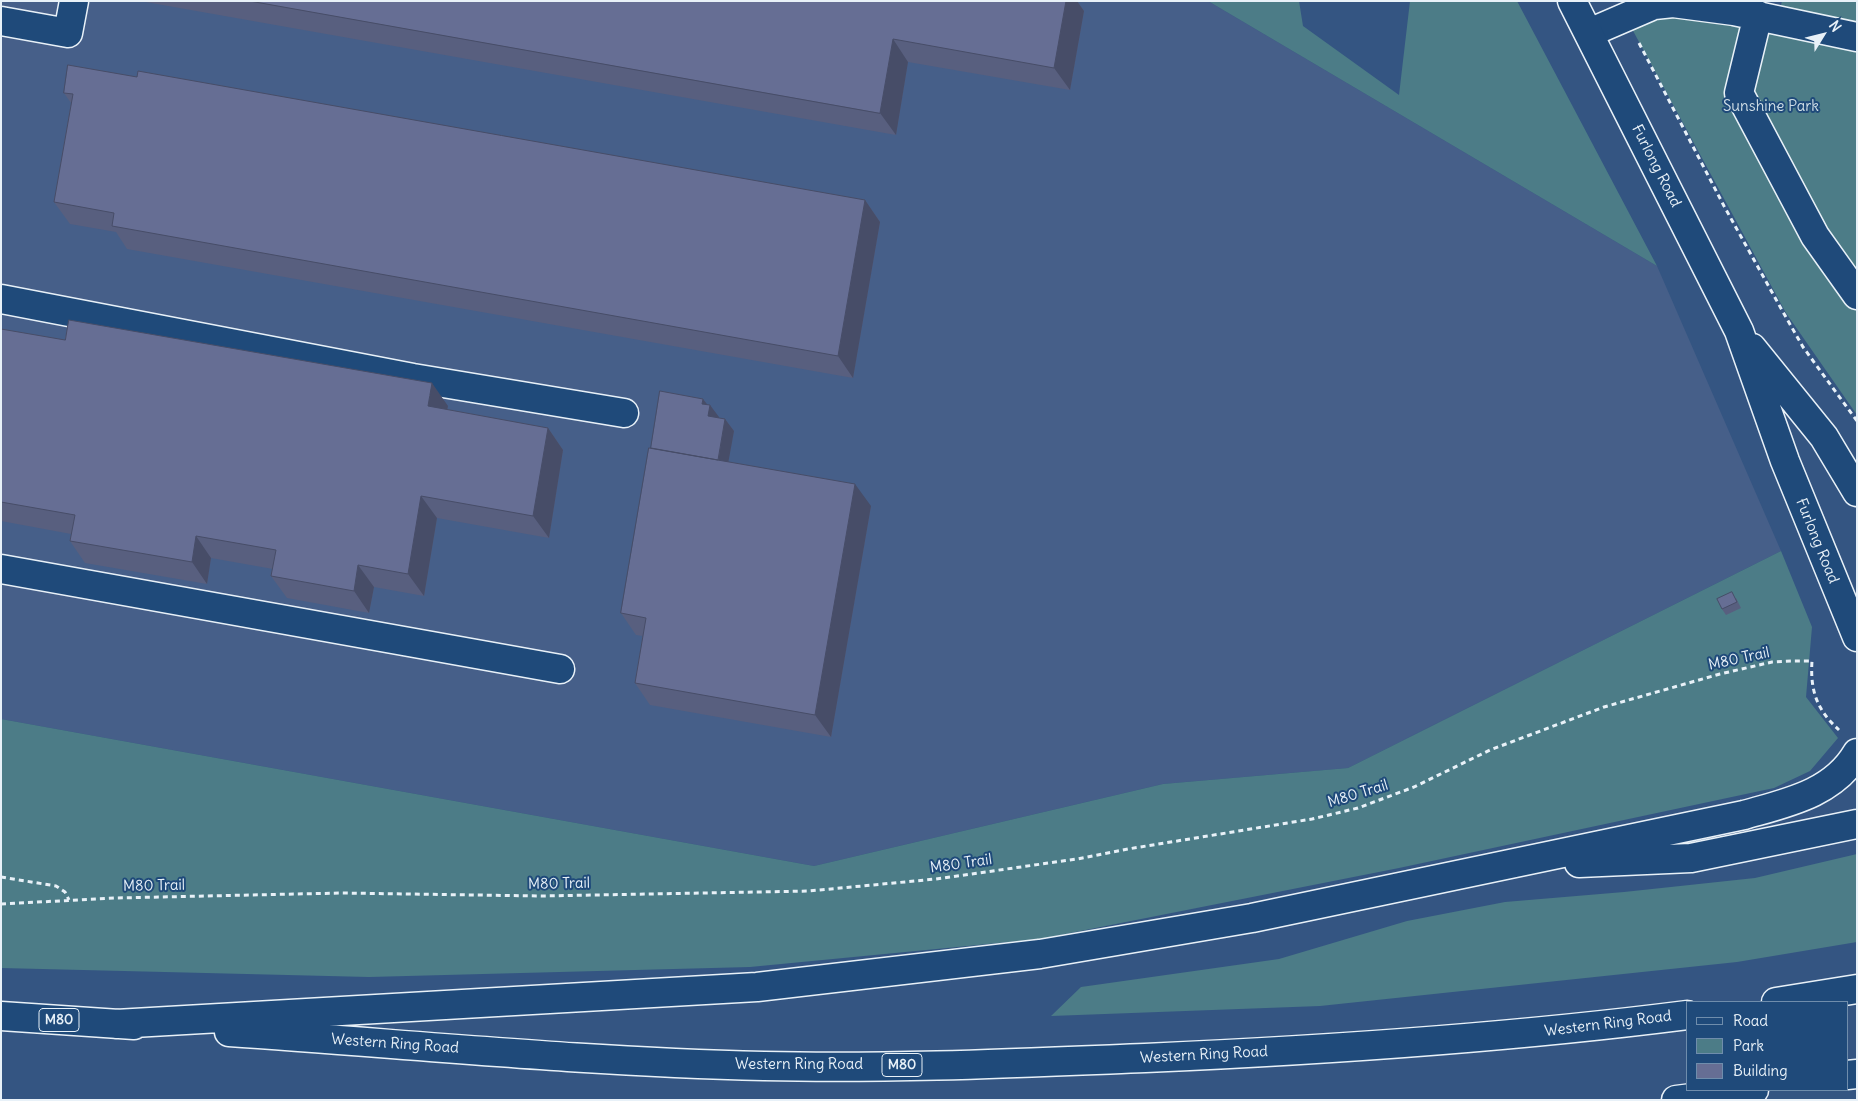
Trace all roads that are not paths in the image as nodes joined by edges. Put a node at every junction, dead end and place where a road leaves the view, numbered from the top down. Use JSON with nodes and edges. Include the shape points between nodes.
{"nodes":[{"id":1,"x":74,"y":1,"type":"edge"},
{"id":2,"x":1572,"y":1,"type":"edge"},
{"id":3,"x":1758,"y":15,"type":"junction"},
{"id":4,"x":1,"y":21,"type":"edge"},
{"id":5,"x":1588,"y":33,"type":"junction"},
{"id":6,"x":1857,"y":37,"type":"edge"},
{"id":7,"x":1857,"y":295,"type":"edge"},
{"id":8,"x":1,"y":299,"type":"edge"},
{"id":9,"x":1739,"y":331,"type":"junction"},
{"id":10,"x":624,"y":413,"type":"dead end"},
{"id":11,"x":1857,"y":492,"type":"edge"},
{"id":12,"x":1,"y":568,"type":"edge"},
{"id":13,"x":1857,"y":637,"type":"edge"},
{"id":14,"x":560,"y":669,"type":"dead end"},
{"id":15,"x":1850,"y":743,"type":"edge"},
{"id":16,"x":1857,"y":824,"type":"edge"},
{"id":17,"x":1495,"y":866,"type":"junction"},
{"id":18,"x":1857,"y":989,"type":"edge"},
{"id":19,"x":1782,"y":1001,"type":"edge"},
{"id":20,"x":1686,"y":1014,"type":"edge"},
{"id":21,"x":1,"y":1016,"type":"edge"},
{"id":22,"x":116,"y":1024,"type":"junction"},
{"id":23,"x":1746,"y":1091,"type":"edge"},
{"id":24,"x":1676,"y":1100,"type":"edge"}],
"edges":[{"from":1,"to":4,"type":"main road","via":[[68,33]]},
{"from":2,"to":5,"type":"main road","name":"Furlong Road"},
{"from":3,"to":5,"type":"main road","via":[[1673,3],[1654,5]]},
{"from":3,"to":6,"type":"main road"},
{"from":3,"to":7,"type":"main road","via":[[1739,93],[1815,236]]},
{"from":5,"to":9,"type":"main road","name":"Furlong Road"},
{"from":8,"to":10,"type":"main road","via":[[412,378]]},
{"from":9,"to":11,"type":"main road","name":"Furlong Road","via":[[1824,437]]},
{"from":9,"to":13,"type":"main road","name":"Furlong Road","via":[[1785,460]]},
{"from":12,"to":14,"type":"main road"},
{"from":15,"to":17,"type":"main road","via":[[1853,760],[1828,785],[1805,797],[1744,815]]},
{"from":16,"to":17,"type":"main road","via":[[1691,858]]},
{"from":17,"to":22,"type":"main road","via":[[1252,918],[1040,954],[757,988]]},
{"from":18,"to":19,"type":"main road"},
{"from":20,"to":22,"type":"main road","name":"Western Ring Road","number":"M80","via":[[1591,1027],[1424,1042],[1234,1054],[1057,1062],[766,1066],[635,1061]]},
{"from":21,"to":22,"type":"main road","name":"Western Ring Road","number":"M80"},
{"from":23,"to":24,"type":"main road"}]}
